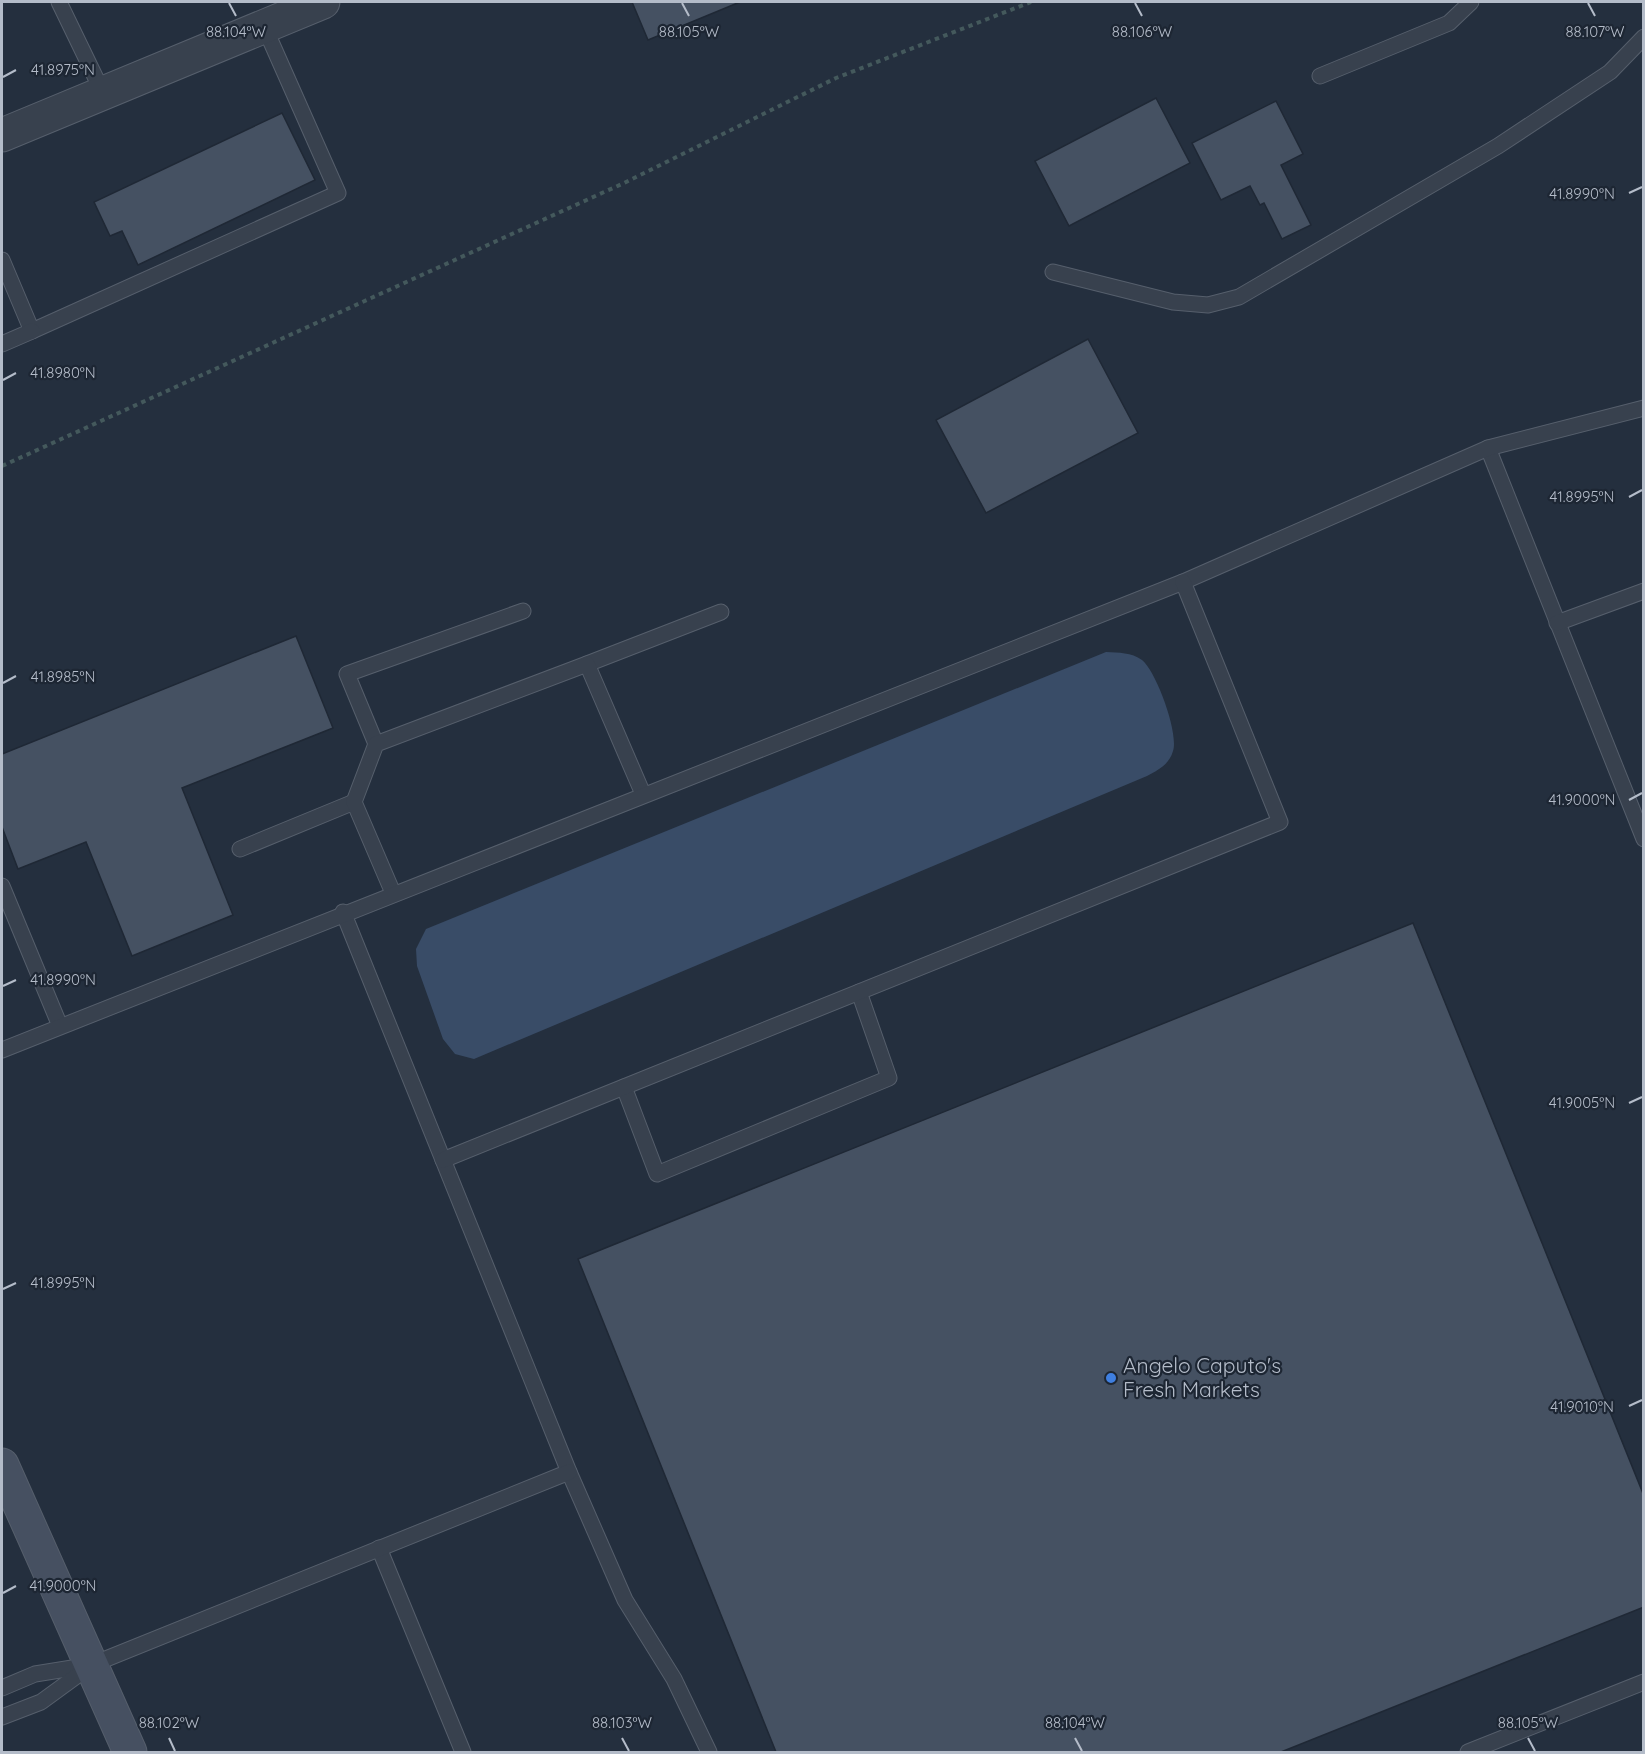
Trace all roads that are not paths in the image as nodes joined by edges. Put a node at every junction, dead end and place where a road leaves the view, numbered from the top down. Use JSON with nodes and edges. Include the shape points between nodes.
{"nodes":[{"id":1,"x":59,"y":2,"type":"edge"},
{"id":2,"x":323,"y":2,"type":"edge"},
{"id":3,"x":1471,"y":2,"type":"edge"},
{"id":4,"x":264,"y":26,"type":"junction"},
{"id":5,"x":1644,"y":37,"type":"edge"},
{"id":6,"x":1320,"y":76,"type":"dead end"},
{"id":7,"x":103,"y":93,"type":"junction"},
{"id":8,"x":3,"y":132,"type":"edge"},
{"id":9,"x":3,"y":267,"type":"edge"},
{"id":10,"x":1053,"y":272,"type":"dead end"},
{"id":11,"x":32,"y":331,"type":"junction"},
{"id":12,"x":2,"y":344,"type":"edge"},
{"id":13,"x":1644,"y":408,"type":"edge"},
{"id":14,"x":1488,"y":448,"type":"junction"},
{"id":15,"x":1183,"y":582,"type":"junction"},
{"id":16,"x":1644,"y":591,"type":"edge"},
{"id":17,"x":523,"y":611,"type":"dead end"},
{"id":18,"x":721,"y":612,"type":"dead end"},
{"id":19,"x":1557,"y":623,"type":"junction"},
{"id":20,"x":587,"y":664,"type":"junction"},
{"id":21,"x":376,"y":744,"type":"junction"},
{"id":22,"x":643,"y":794,"type":"junction"},
{"id":23,"x":354,"y":802,"type":"junction"},
{"id":24,"x":1644,"y":839,"type":"edge"},
{"id":25,"x":240,"y":849,"type":"dead end"},
{"id":26,"x":2,"y":886,"type":"edge"},
{"id":27,"x":393,"y":893,"type":"junction"},
{"id":28,"x":343,"y":912,"type":"junction"},
{"id":29,"x":859,"y":992,"type":"junction"},
{"id":30,"x":60,"y":1026,"type":"junction"},
{"id":31,"x":2,"y":1050,"type":"edge"},
{"id":32,"x":624,"y":1087,"type":"junction"},
{"id":33,"x":443,"y":1160,"type":"junction"},
{"id":34,"x":2,"y":1465,"type":"edge"},
{"id":35,"x":569,"y":1472,"type":"junction"},
{"id":36,"x":9,"y":1503,"type":"edge"},
{"id":37,"x":379,"y":1548,"type":"junction"},
{"id":38,"x":91,"y":1665,"type":"junction"},
{"id":39,"x":1644,"y":1682,"type":"edge"},
{"id":40,"x":2,"y":1688,"type":"edge"},
{"id":41,"x":2,"y":1717,"type":"edge"},
{"id":42,"x":130,"y":1752,"type":"edge"},
{"id":43,"x":464,"y":1752,"type":"edge"},
{"id":44,"x":709,"y":1752,"type":"edge"},
{"id":45,"x":1468,"y":1752,"type":"edge"}],
"edges":[{"from":1,"to":7,"type":"lane"},
{"from":2,"to":4,"type":"street"},
{"from":3,"to":6,"type":"lane","via":[[1449,23]]},
{"from":4,"to":7,"type":"street"},
{"from":4,"to":11,"type":"lane","via":[[338,193]]},
{"from":5,"to":10,"type":"lane","via":[[1610,72],[1498,147],[1239,297],[1208,305],[1173,302]]},
{"from":7,"to":8,"type":"street"},
{"from":9,"to":11,"type":"lane"},
{"from":11,"to":12,"type":"lane"},
{"from":13,"to":14,"type":"lane"},
{"from":14,"to":15,"type":"lane"},
{"from":14,"to":19,"type":"lane"},
{"from":15,"to":22,"type":"lane"},
{"from":15,"to":29,"type":"lane","via":[[1280,822]]},
{"from":16,"to":19,"type":"lane"},
{"from":17,"to":21,"type":"lane","via":[[347,674]]},
{"from":18,"to":20,"type":"lane"},
{"from":19,"to":24,"type":"lane"},
{"from":20,"to":21,"type":"lane"},
{"from":20,"to":22,"type":"lane"},
{"from":21,"to":23,"type":"lane"},
{"from":22,"to":27,"type":"lane"},
{"from":23,"to":25,"type":"lane"},
{"from":23,"to":27,"type":"lane"},
{"from":26,"to":30,"type":"lane"},
{"from":27,"to":28,"type":"lane"},
{"from":28,"to":30,"type":"lane"},
{"from":28,"to":33,"type":"lane"},
{"from":29,"to":32,"type":"lane"},
{"from":29,"to":32,"type":"lane","via":[[889,1078],[657,1174]]},
{"from":30,"to":31,"type":"lane"},
{"from":32,"to":33,"type":"lane"},
{"from":33,"to":35,"type":"lane"},
{"from":34,"to":36,"type":"main road"},
{"from":35,"to":37,"type":"lane"},
{"from":35,"to":44,"type":"lane","via":[[625,1600],[674,1679]]},
{"from":36,"to":38,"type":"main road"},
{"from":37,"to":38,"type":"lane"},
{"from":37,"to":43,"type":"lane"},
{"from":38,"to":40,"type":"lane","via":[[35,1674]]},
{"from":38,"to":41,"type":"lane","via":[[41,1702]]},
{"from":38,"to":42,"type":"main road"},
{"from":39,"to":45,"type":"lane"}]}
